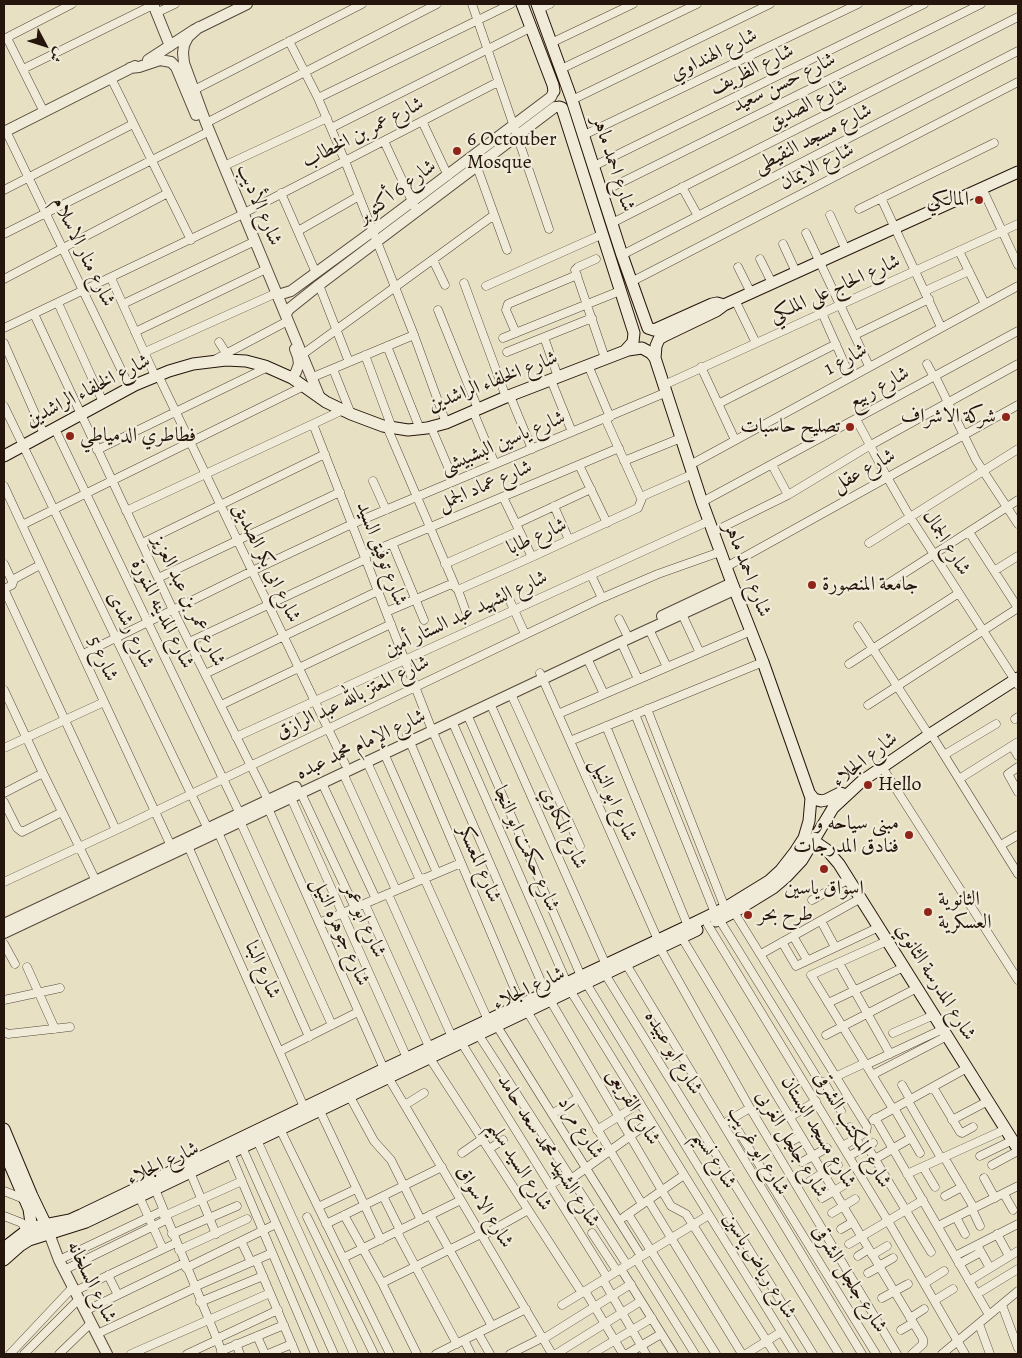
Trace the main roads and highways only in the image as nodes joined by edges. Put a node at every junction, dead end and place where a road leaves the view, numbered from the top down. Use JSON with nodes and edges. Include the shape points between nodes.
{"nodes":[{"id":1,"x":522,"y":4,"type":"edge"},
{"id":2,"x":538,"y":6,"type":"edge"},
{"id":3,"x":554,"y":91,"type":"road end"},
{"id":4,"x":559,"y":106,"type":"road end"},
{"id":5,"x":1018,"y":172,"type":"edge"},
{"id":6,"x":657,"y":335,"type":"junction"},
{"id":7,"x":625,"y":351,"type":"junction"},
{"id":8,"x":655,"y":358,"type":"junction"},
{"id":9,"x":4,"y":456,"type":"edge"},
{"id":10,"x":1017,"y":681,"type":"edge"},
{"id":11,"x":810,"y":794,"type":"junction"},
{"id":12,"x":846,"y":795,"type":"junction"},
{"id":13,"x":810,"y":813,"type":"joint"},
{"id":14,"x":814,"y":840,"type":"junction"},
{"id":15,"x":784,"y":873,"type":"junction"},
{"id":16,"x":720,"y":915,"type":"junction"},
{"id":17,"x":659,"y":944,"type":"junction"},
{"id":18,"x":606,"y":969,"type":"junction"},
{"id":19,"x":492,"y":1021,"type":"junction"},
{"id":20,"x":456,"y":1039,"type":"junction"},
{"id":21,"x":431,"y":1053,"type":"junction"},
{"id":22,"x":386,"y":1073,"type":"junction"},
{"id":23,"x":295,"y":1116,"type":"junction"},
{"id":24,"x":4,"y":1128,"type":"edge"},
{"id":25,"x":1016,"y":1147,"type":"edge"},
{"id":26,"x":5,"y":1156,"type":"edge"},
{"id":27,"x":47,"y":1229,"type":"junction"},
{"id":28,"x":28,"y":1230,"type":"junction"},
{"id":29,"x":6,"y":1243,"type":"edge"},
{"id":30,"x":4,"y":1260,"type":"edge"}],
"edges":[{"from":1,"to":3,"type":"main road"},
{"from":2,"to":6,"type":"main road","name":"شارع احمد ماهر","via":[[631,282],[648,327]]},
{"from":4,"to":7,"type":"main road","name":"شارع احمد ماهر","via":[[634,335]]},
{"from":5,"to":6,"type":"main road"},
{"from":6,"to":8,"type":"main road"},
{"from":7,"to":8,"type":"main road","name":"شارع الخلفاء الراشدين","via":[[639,348]]},
{"from":7,"to":9,"type":"main road","name":"شارع الخلفاء الراشدين","via":[[446,423],[426,428],[389,427],[347,412],[320,398],[294,375],[268,367],[236,360],[193,364],[130,388]]},
{"from":8,"to":11,"type":"main road","name":"شارع احمد ماهر","via":[[702,502]]},
{"from":10,"to":12,"type":"main road","name":"شارع الجلاء","via":[[930,735]]},
{"from":11,"to":12,"type":"main road","via":[[820,801],[840,793]]},
{"from":11,"to":13,"type":"main road","name":"شارع احمد ماهر"},
{"from":12,"to":14,"type":"main road","name":"شارع الجلاء"},
{"from":13,"to":15,"type":"main road","name":"شارع الجلاء","via":[[807,830]]},
{"from":14,"to":15,"type":"main road","name":"شارع الجلاء","via":[[802,860]]},
{"from":14,"to":25,"type":"main road","name":"شارع المدرسة الثانوي","via":[[834,857],[861,898]]},
{"from":15,"to":16,"type":"main road","name":"شارع الجلاء"},
{"from":16,"to":17,"type":"main road","name":"شارع الجلاء","via":[[688,926]]},
{"from":16,"to":17,"type":"main road","name":"شارع الجلاء","via":[[682,938]]},
{"from":17,"to":18,"type":"main road","name":"شارع الجلاء"},
{"from":17,"to":18,"type":"main road","name":"شارع الجلاء","via":[[626,964]]},
{"from":18,"to":19,"type":"main road","name":"شارع الجلاء"},
{"from":19,"to":20,"type":"main road","name":"شارع الجلاء"},
{"from":19,"to":20,"type":"main road","name":"شارع الجلاء","via":[[478,1034]]},
{"from":20,"to":21,"type":"main road","name":"شارع الجلاء"},
{"from":21,"to":22,"type":"main road","name":"شارع الجلاء"},
{"from":21,"to":22,"type":"main road","name":"شارع الجلاء","via":[[407,1058]]},
{"from":22,"to":23,"type":"main road","name":"شارع الجلاء","via":[[349,1095]]},
{"from":22,"to":23,"type":"main road","name":"شارع الجلاء","via":[[304,1107]]},
{"from":23,"to":27,"type":"main road","name":"شارع الجلاء"},
{"from":23,"to":27,"type":"main road","name":"شارع الجلاء","via":[[280,1129],[86,1222]]},
{"from":24,"to":27,"type":"main road"},
{"from":26,"to":28,"type":"main road","via":[[31,1216]]},
{"from":27,"to":28,"type":"main road","name":"شارع الجلاء"},
{"from":27,"to":30,"type":"main road","name":"شارع الجلاء"},
{"from":28,"to":29,"type":"main road","name":"شارع الجلاء"}]}
